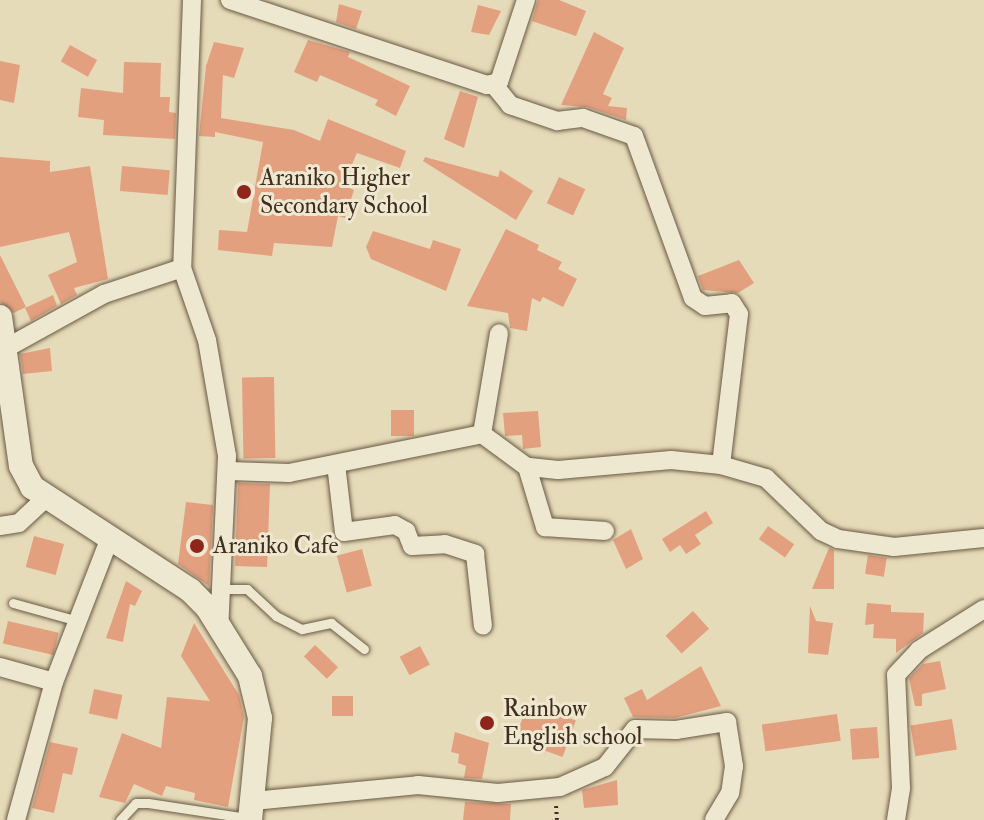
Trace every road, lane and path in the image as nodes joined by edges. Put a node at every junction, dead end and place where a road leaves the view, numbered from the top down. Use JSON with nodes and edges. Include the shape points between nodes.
{"nodes":[{"id":1,"x":192,"y":0,"type":"edge"},
{"id":2,"x":230,"y":0,"type":"edge"},
{"id":3,"x":526,"y":0,"type":"edge"},
{"id":4,"x":494,"y":85,"type":"junction"},
{"id":5,"x":182,"y":268,"type":"junction"},
{"id":6,"x":0,"y":317,"type":"edge"},
{"id":7,"x":499,"y":333,"type":"dead end"},
{"id":8,"x":8,"y":347,"type":"junction"},
{"id":9,"x":482,"y":434,"type":"junction"},
{"id":10,"x":336,"y":464,"type":"junction"},
{"id":11,"x":721,"y":465,"type":"junction"},
{"id":12,"x":527,"y":467,"type":"junction"},
{"id":13,"x":229,"y":471,"type":"junction"},
{"id":14,"x":45,"y":499,"type":"junction"},
{"id":15,"x":0,"y":526,"type":"edge"},
{"id":16,"x":605,"y":531,"type":"dead end"},
{"id":17,"x":984,"y":538,"type":"edge"},
{"id":18,"x":109,"y":540,"type":"junction"},
{"id":19,"x":223,"y":589,"type":"junction"},
{"id":20,"x":13,"y":603,"type":"dead end"},
{"id":21,"x":984,"y":609,"type":"edge"},
{"id":22,"x":78,"y":621,"type":"junction"},
{"id":23,"x":483,"y":626,"type":"dead end"},
{"id":24,"x":219,"y":629,"type":"junction"},
{"id":25,"x":364,"y":649,"type":"dead end"},
{"id":26,"x":0,"y":667,"type":"edge"},
{"id":27,"x":54,"y":682,"type":"junction"},
{"id":28,"x":251,"y":813,"type":"edge"},
{"id":29,"x":16,"y":820,"type":"edge"},
{"id":30,"x":120,"y":820,"type":"edge"},
{"id":31,"x":714,"y":820,"type":"edge"},
{"id":32,"x":896,"y":820,"type":"edge"}],
"edges":[{"from":1,"to":5,"type":"street"},
{"from":2,"to":4,"type":"street","via":[[324,28],[440,73]]},
{"from":3,"to":4,"type":"street"},
{"from":4,"to":11,"type":"street","via":[[500,98],[525,110],[557,121],[583,118],[634,136],[693,298],[705,306],[738,307]]},
{"from":5,"to":8,"type":"street","via":[[104,294]]},
{"from":5,"to":13,"type":"street","via":[[207,340]]},
{"from":6,"to":8,"type":"street"},
{"from":7,"to":9,"type":"street"},
{"from":8,"to":14,"type":"street","via":[[21,466]]},
{"from":9,"to":10,"type":"street"},
{"from":9,"to":12,"type":"street"},
{"from":10,"to":13,"type":"street","via":[[289,473]]},
{"from":10,"to":23,"type":"street","via":[[344,532],[395,525],[406,531],[412,546],[445,544],[475,554]]},
{"from":11,"to":12,"type":"street","via":[[671,460],[558,470]]},
{"from":11,"to":17,"type":"street","via":[[766,478],[821,531],[838,539],[894,547]]},
{"from":12,"to":16,"type":"street","via":[[545,527]]},
{"from":13,"to":19,"type":"street"},
{"from":14,"to":15,"type":"street","via":[[19,523]]},
{"from":14,"to":18,"type":"street"},
{"from":18,"to":22,"type":"street"},
{"from":18,"to":24,"type":"street","via":[[190,590]]},
{"from":19,"to":24,"type":"street"},
{"from":19,"to":25,"type":"lane","via":[[247,589],[276,616],[302,629],[331,623]]},
{"from":20,"to":22,"type":"lane"},
{"from":21,"to":32,"type":"street","via":[[919,650],[896,675],[901,788]]},
{"from":22,"to":27,"type":"street"},
{"from":24,"to":28,"type":"street","via":[[256,696],[260,718]]},
{"from":26,"to":27,"type":"street"},
{"from":27,"to":29,"type":"street"},
{"from":28,"to":30,"type":"lane","via":[[136,803]]},
{"from":28,"to":31,"type":"street","via":[[418,785],[498,793],[560,787],[605,767],[635,729],[676,730],[727,722],[734,766],[730,793]]}]}
